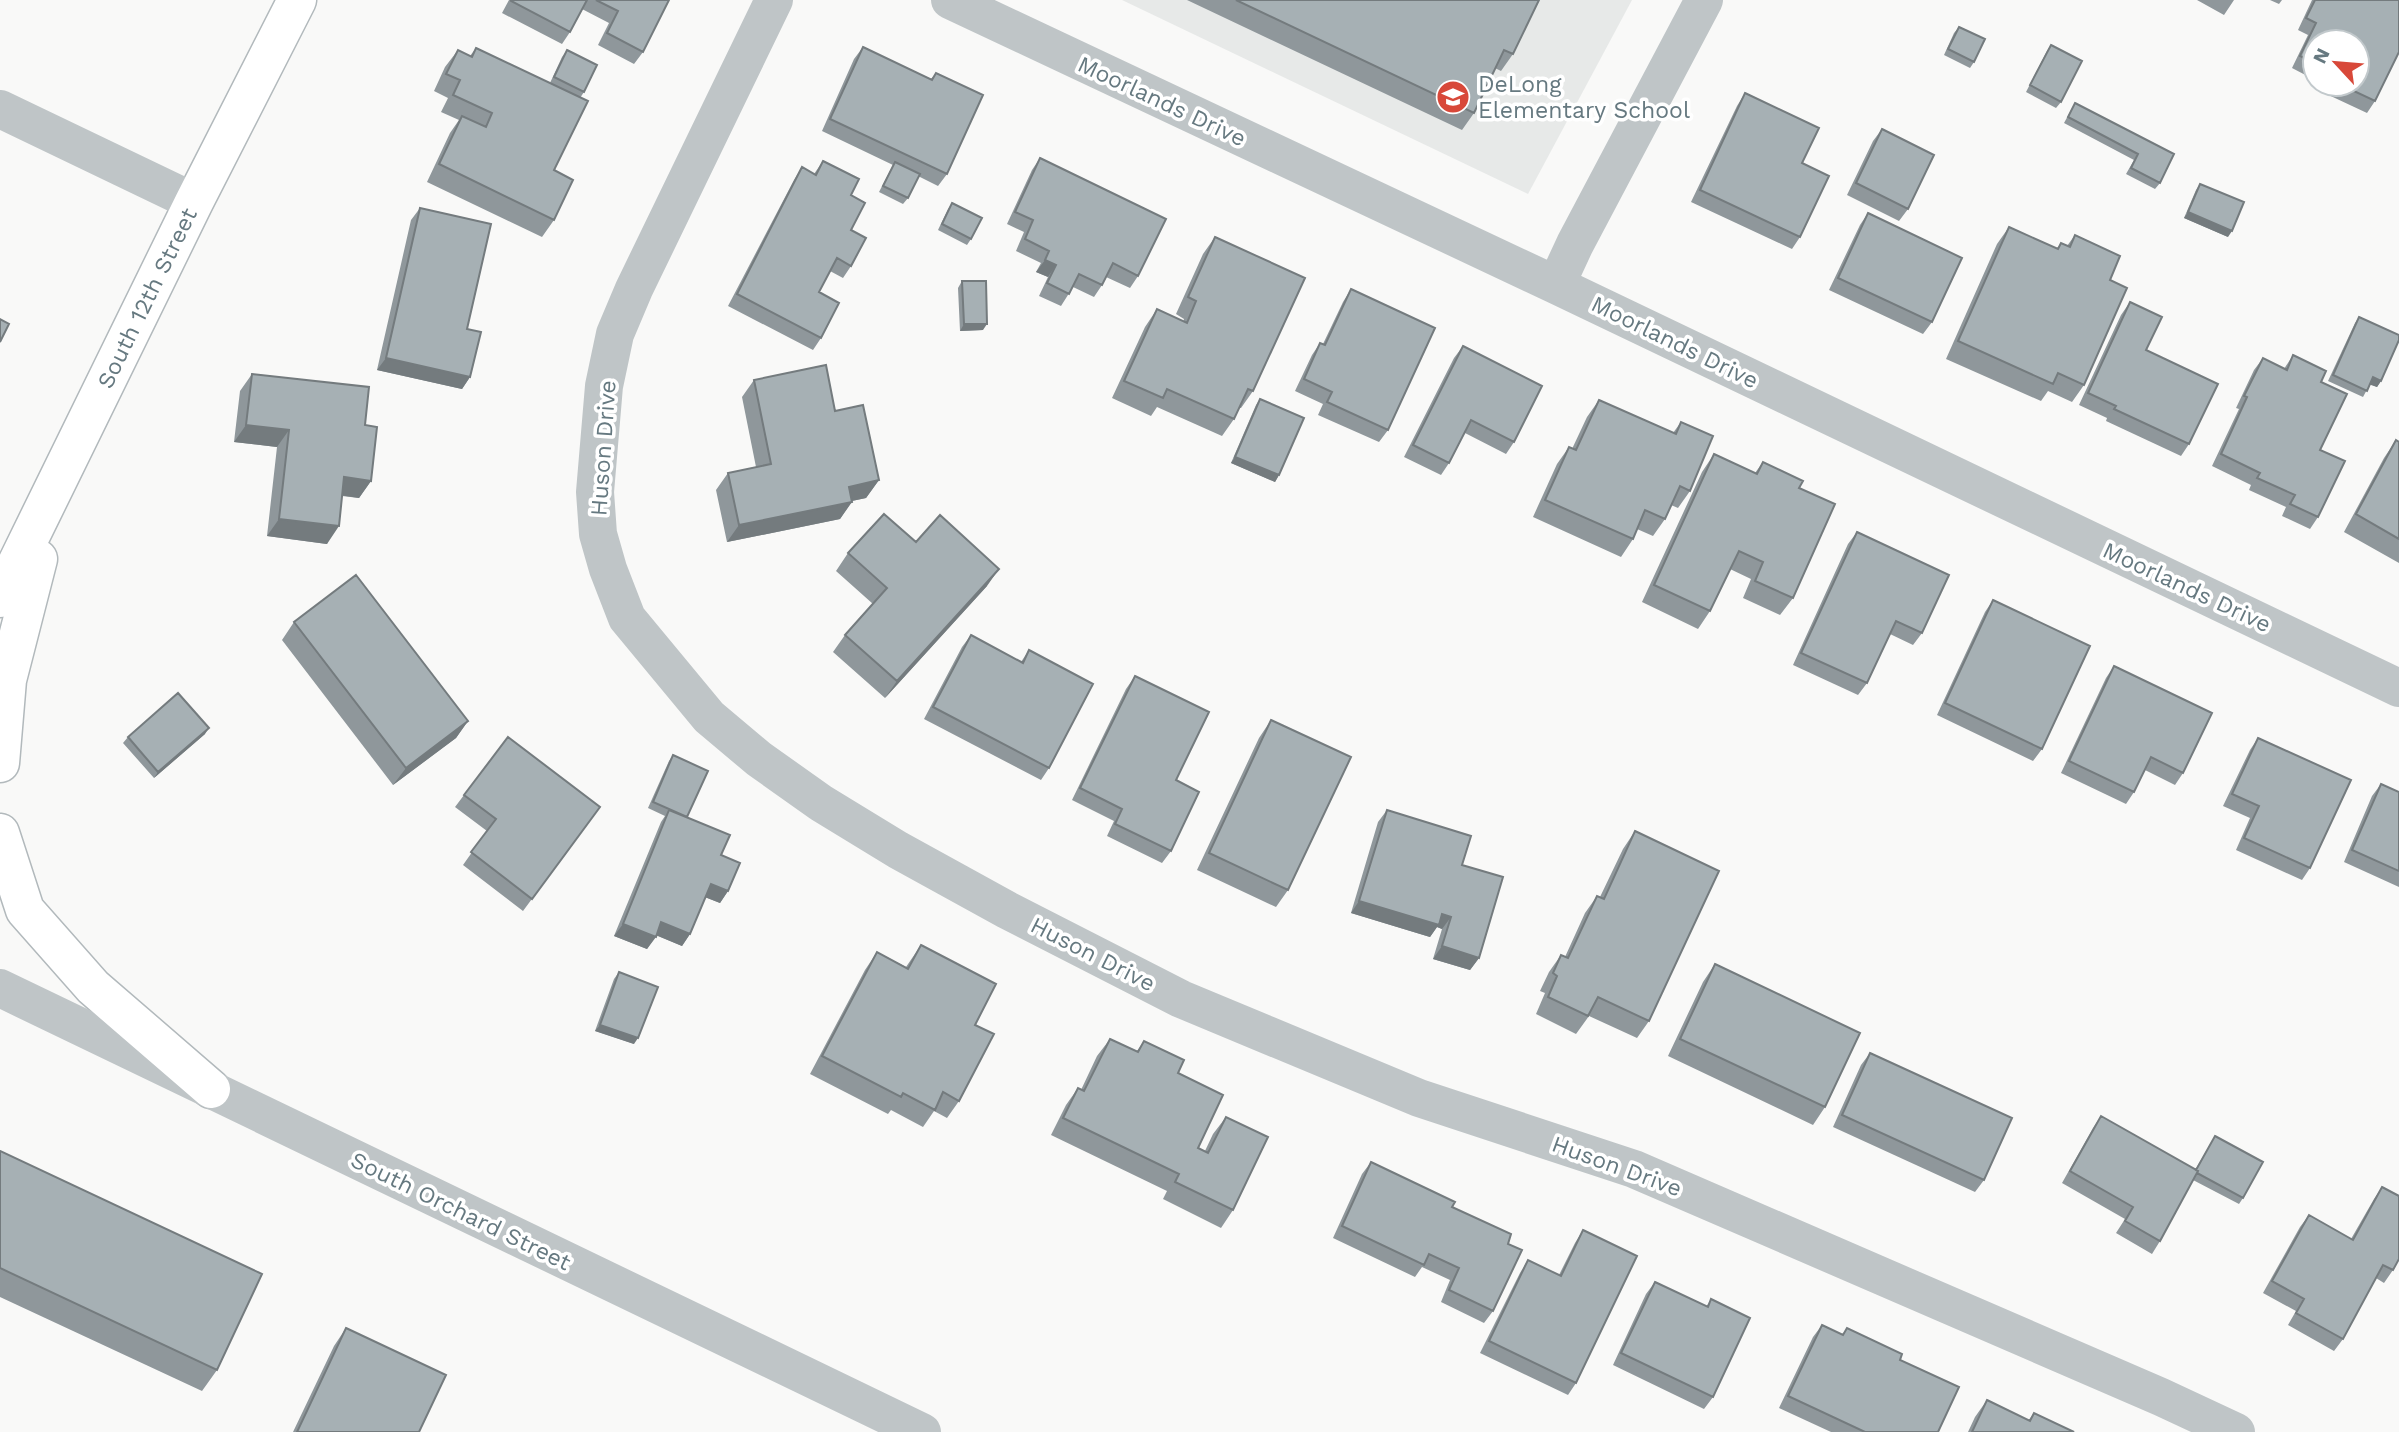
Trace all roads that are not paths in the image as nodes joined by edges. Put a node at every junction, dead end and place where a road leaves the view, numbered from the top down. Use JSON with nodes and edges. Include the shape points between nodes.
{"nodes":[{"id":1,"x":297,"y":0,"type":"edge"},
{"id":2,"x":774,"y":0,"type":"edge"},
{"id":3,"x":950,"y":0,"type":"edge"},
{"id":4,"x":1704,"y":0,"type":"edge"},
{"id":5,"x":0,"y":109,"type":"edge"},
{"id":6,"x":194,"y":202,"type":"junction"},
{"id":7,"x":1556,"y":285,"type":"junction"},
{"id":8,"x":55,"y":489,"type":"junction"},
{"id":9,"x":0,"y":598,"type":"edge"},
{"id":10,"x":2399,"y":688,"type":"edge"},
{"id":11,"x":0,"y":763,"type":"edge"},
{"id":12,"x":0,"y":833,"type":"edge"},
{"id":13,"x":0,"y":988,"type":"edge"},
{"id":14,"x":211,"y":1089,"type":"junction"},
{"id":15,"x":922,"y":1432,"type":"edge"},
{"id":16,"x":2236,"y":1432,"type":"edge"}],
"edges":[{"from":1,"to":6,"type":"main road","name":"South 12th Street"},
{"from":2,"to":16,"type":"street","name":"Huson Drive","via":[[634,289],[615,334],[604,386],[596,492],[598,534],[608,569],[627,618],[709,717],[758,759],[898,850],[1181,999],[1419,1098],[1634,1169]]},
{"from":3,"to":7,"type":"street","name":"Moorlands Drive"},
{"from":4,"to":7,"type":"street"},
{"from":5,"to":6,"type":"street"},
{"from":6,"to":8,"type":"main road","name":"South 12th Street"},
{"from":7,"to":10,"type":"street","name":"Moorlands Drive"},
{"from":8,"to":9,"type":"main road","name":"South 12th Street"},
{"from":8,"to":11,"type":"main road","via":[[7,680]]},
{"from":12,"to":14,"type":"main road","via":[[25,909],[93,988]]},
{"from":13,"to":14,"type":"street","name":"South Orchard Street"},
{"from":14,"to":15,"type":"street","name":"South Orchard Street"}]}
